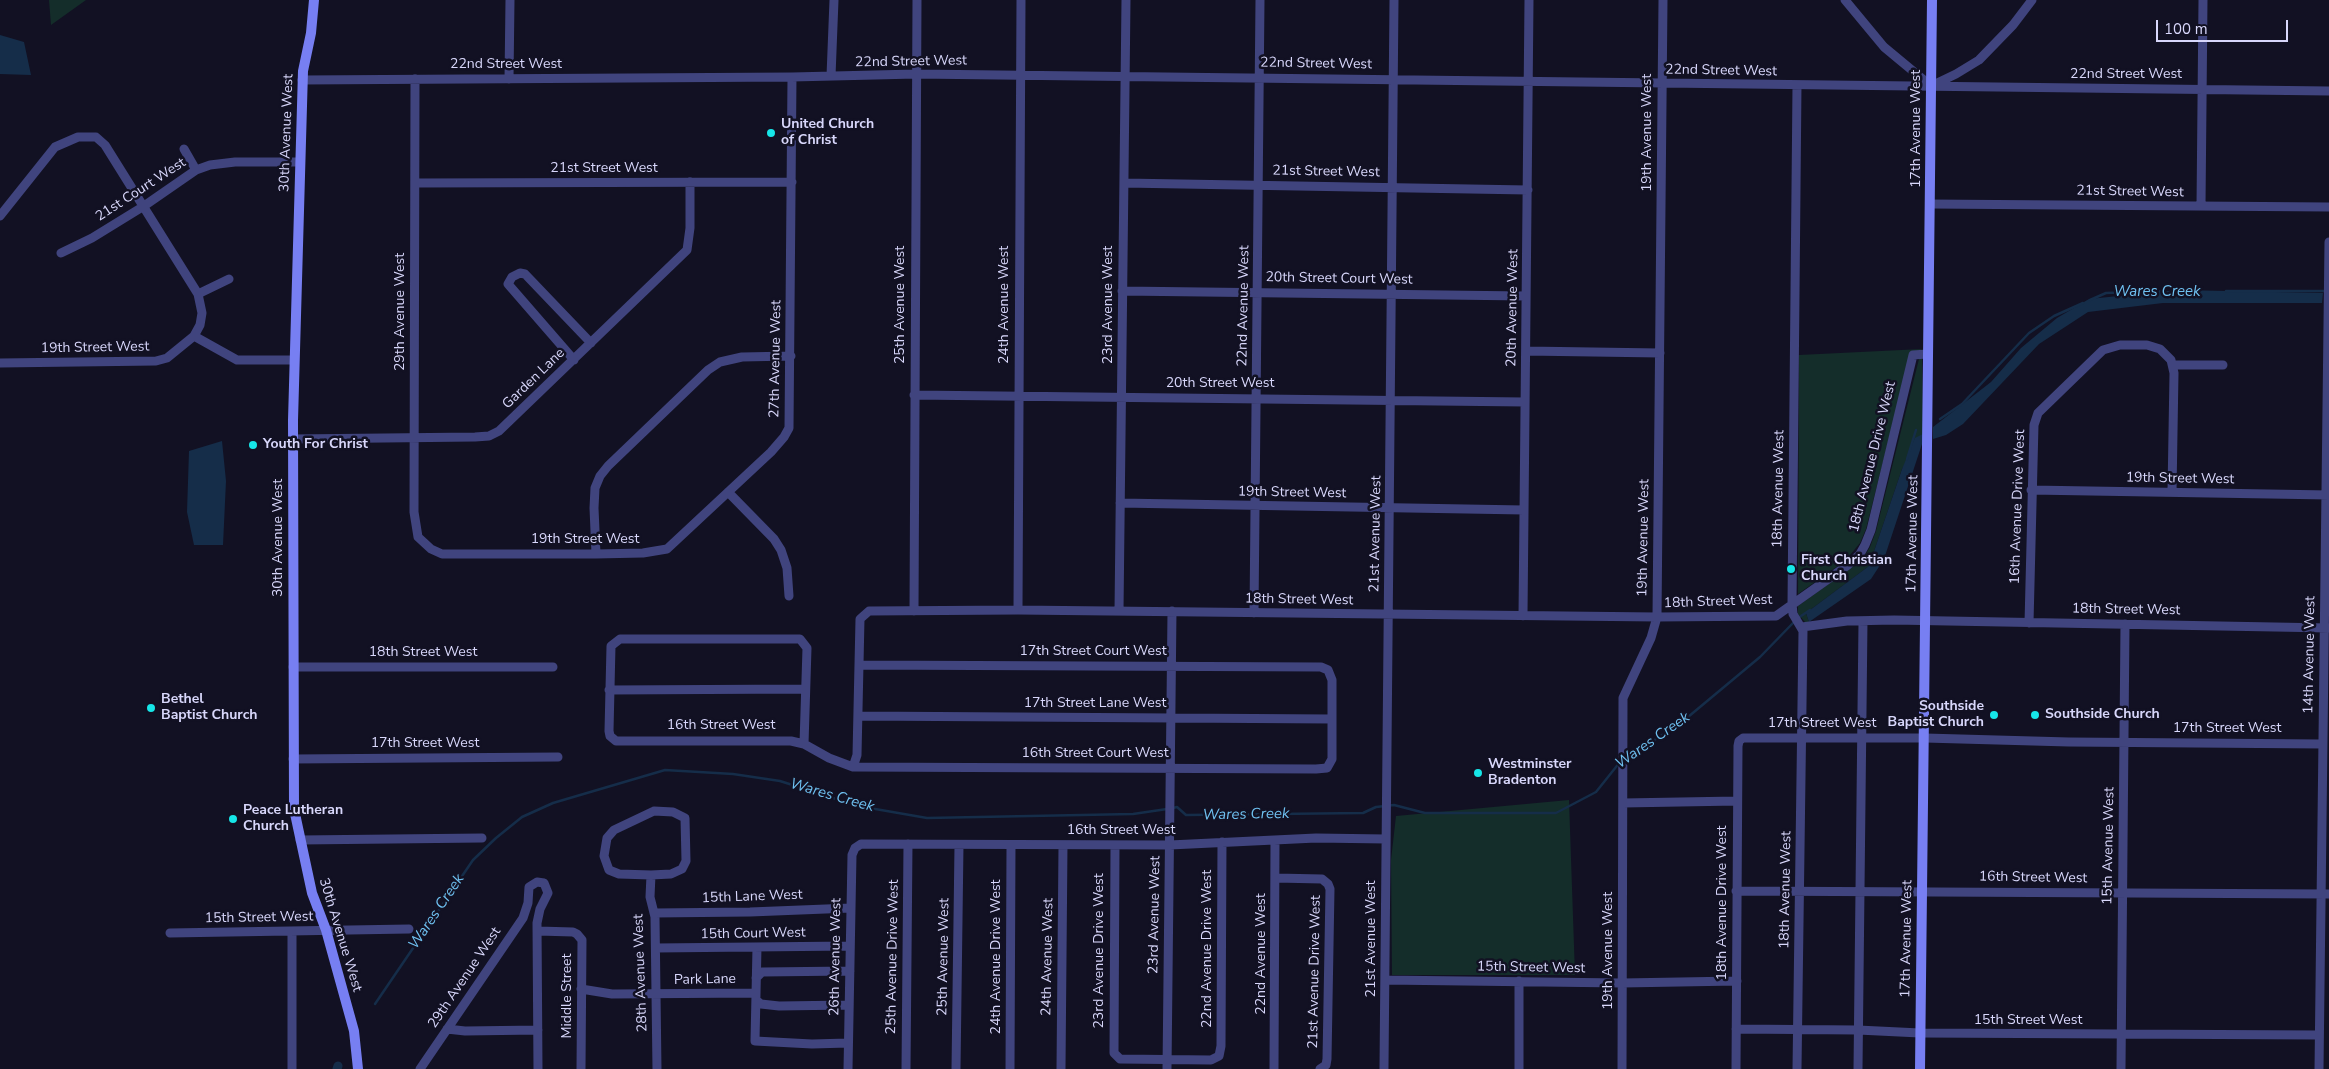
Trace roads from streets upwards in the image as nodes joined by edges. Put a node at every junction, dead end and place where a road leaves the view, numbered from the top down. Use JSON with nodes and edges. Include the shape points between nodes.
{"nodes":[{"id":1,"x":314,"y":0,"type":"edge"},
{"id":2,"x":510,"y":0,"type":"edge"},
{"id":3,"x":834,"y":0,"type":"edge"},
{"id":4,"x":917,"y":0,"type":"edge"},
{"id":5,"x":1021,"y":0,"type":"edge"},
{"id":6,"x":1126,"y":0,"type":"edge"},
{"id":7,"x":1260,"y":0,"type":"edge"},
{"id":8,"x":1394,"y":0,"type":"edge"},
{"id":9,"x":1529,"y":0,"type":"edge"},
{"id":10,"x":1663,"y":0,"type":"edge"},
{"id":11,"x":1845,"y":0,"type":"edge"},
{"id":12,"x":1932,"y":0,"type":"edge"},
{"id":13,"x":2032,"y":0,"type":"edge"},
{"id":14,"x":2203,"y":0,"type":"edge"},
{"id":15,"x":916,"y":74,"type":"junction"},
{"id":16,"x":1020,"y":75,"type":"junction"},
{"id":17,"x":1125,"y":75,"type":"junction"},
{"id":18,"x":831,"y":76,"type":"junction"},
{"id":19,"x":792,"y":77,"type":"junction"},
{"id":20,"x":1259,"y":77,"type":"junction"},
{"id":21,"x":415,"y":79,"type":"junction"},
{"id":22,"x":509,"y":79,"type":"junction"},
{"id":23,"x":302,"y":80,"type":"junction"},
{"id":24,"x":1393,"y":80,"type":"junction"},
{"id":25,"x":1528,"y":83,"type":"junction"},
{"id":26,"x":1662,"y":84,"type":"junction"},
{"id":27,"x":1797,"y":85,"type":"junction"},
{"id":28,"x":1931,"y":86,"type":"junction"},
{"id":29,"x":2202,"y":89,"type":"junction"},
{"id":30,"x":2329,"y":91,"type":"edge"},
{"id":31,"x":184,"y":149,"type":"dead end"},
{"id":32,"x":300,"y":162,"type":"junction"},
{"id":33,"x":196,"y":170,"type":"junction"},
{"id":34,"x":416,"y":182,"type":"junction"},
{"id":35,"x":690,"y":182,"type":"junction"},
{"id":36,"x":792,"y":182,"type":"junction"},
{"id":37,"x":1124,"y":183,"type":"junction"},
{"id":38,"x":1259,"y":184,"type":"junction"},
{"id":39,"x":1393,"y":187,"type":"junction"},
{"id":40,"x":1528,"y":190,"type":"junction"},
{"id":41,"x":1930,"y":204,"type":"junction"},
{"id":42,"x":144,"y":206,"type":"junction"},
{"id":43,"x":2201,"y":206,"type":"junction"},
{"id":44,"x":2329,"y":207,"type":"edge"},
{"id":45,"x":0,"y":216,"type":"edge"},
{"id":46,"x":2329,"y":242,"type":"edge"},
{"id":47,"x":61,"y":253,"type":"dead end"},
{"id":48,"x":229,"y":279,"type":"dead end"},
{"id":49,"x":2328,"y":284,"type":"edge"},
{"id":50,"x":1122,"y":291,"type":"junction"},
{"id":51,"x":1258,"y":292,"type":"junction"},
{"id":52,"x":198,"y":294,"type":"junction"},
{"id":53,"x":1391,"y":294,"type":"junction"},
{"id":54,"x":1526,"y":296,"type":"junction"},
{"id":55,"x":194,"y":336,"type":"junction"},
{"id":56,"x":591,"y":343,"type":"junction"},
{"id":57,"x":1526,"y":351,"type":"junction"},
{"id":58,"x":1660,"y":353,"type":"junction"},
{"id":59,"x":1927,"y":354,"type":"junction"},
{"id":60,"x":791,"y":356,"type":"junction"},
{"id":61,"x":294,"y":360,"type":"junction"},
{"id":62,"x":574,"y":360,"type":"junction"},
{"id":63,"x":0,"y":363,"type":"edge"},
{"id":64,"x":2173,"y":364,"type":"junction"},
{"id":65,"x":2223,"y":365,"type":"dead end"},
{"id":66,"x":2328,"y":368,"type":"edge"},
{"id":67,"x":914,"y":394,"type":"junction"},
{"id":68,"x":1018,"y":396,"type":"junction"},
{"id":69,"x":1122,"y":397,"type":"junction"},
{"id":70,"x":1257,"y":397,"type":"junction"},
{"id":71,"x":1391,"y":401,"type":"junction"},
{"id":72,"x":1525,"y":402,"type":"junction"},
{"id":73,"x":293,"y":438,"type":"junction"},
{"id":74,"x":414,"y":438,"type":"junction"},
{"id":75,"x":2031,"y":490,"type":"junction"},
{"id":76,"x":728,"y":492,"type":"junction"},
{"id":77,"x":2172,"y":492,"type":"junction"},
{"id":78,"x":2327,"y":495,"type":"edge"},
{"id":79,"x":1120,"y":504,"type":"junction"},
{"id":80,"x":1256,"y":506,"type":"junction"},
{"id":81,"x":1390,"y":508,"type":"junction"},
{"id":82,"x":1524,"y":510,"type":"junction"},
{"id":83,"x":422,"y":543,"type":"joint"},
{"id":84,"x":596,"y":554,"type":"junction"},
{"id":85,"x":789,"y":596,"type":"dead end"},
{"id":86,"x":1792,"y":604,"type":"junction"},
{"id":87,"x":1018,"y":610,"type":"junction"},
{"id":88,"x":914,"y":611,"type":"junction"},
{"id":89,"x":1119,"y":611,"type":"junction"},
{"id":90,"x":1172,"y":611,"type":"junction"},
{"id":91,"x":1254,"y":613,"type":"junction"},
{"id":92,"x":1389,"y":614,"type":"junction"},
{"id":93,"x":1523,"y":616,"type":"junction"},
{"id":94,"x":1657,"y":617,"type":"junction"},
{"id":95,"x":1864,"y":621,"type":"junction"},
{"id":96,"x":1926,"y":621,"type":"junction"},
{"id":97,"x":2029,"y":623,"type":"junction"},
{"id":98,"x":2125,"y":624,"type":"junction"},
{"id":99,"x":1802,"y":626,"type":"junction"},
{"id":100,"x":2326,"y":628,"type":"edge"},
{"id":101,"x":859,"y":665,"type":"junction"},
{"id":102,"x":1171,"y":666,"type":"junction"},
{"id":103,"x":293,"y":667,"type":"junction"},
{"id":104,"x":553,"y":667,"type":"dead end"},
{"id":105,"x":805,"y":689,"type":"junction"},
{"id":106,"x":609,"y":690,"type":"junction"},
{"id":107,"x":858,"y":716,"type":"junction"},
{"id":108,"x":1170,"y":718,"type":"junction"},
{"id":109,"x":1332,"y":719,"type":"junction"},
{"id":110,"x":1742,"y":738,"type":"joint"},
{"id":111,"x":1801,"y":738,"type":"junction"},
{"id":112,"x":1863,"y":738,"type":"junction"},
{"id":113,"x":1925,"y":738,"type":"junction"},
{"id":114,"x":2124,"y":742,"type":"junction"},
{"id":115,"x":804,"y":744,"type":"junction"},
{"id":116,"x":2322,"y":744,"type":"junction"},
{"id":117,"x":558,"y":757,"type":"dead end"},
{"id":118,"x":2326,"y":757,"type":"edge"},
{"id":119,"x":293,"y":759,"type":"junction"},
{"id":120,"x":853,"y":767,"type":"junction"},
{"id":121,"x":1170,"y":768,"type":"junction"},
{"id":122,"x":1737,"y":801,"type":"junction"},
{"id":123,"x":1623,"y":803,"type":"junction"},
{"id":124,"x":482,"y":838,"type":"dead end"},
{"id":125,"x":1386,"y":839,"type":"junction"},
{"id":126,"x":300,"y":840,"type":"junction"},
{"id":127,"x":1275,"y":840,"type":"junction"},
{"id":128,"x":1222,"y":842,"type":"junction"},
{"id":129,"x":908,"y":844,"type":"junction"},
{"id":130,"x":959,"y":845,"type":"junction"},
{"id":131,"x":1012,"y":845,"type":"junction"},
{"id":132,"x":1063,"y":845,"type":"junction"},
{"id":133,"x":1115,"y":845,"type":"junction"},
{"id":134,"x":1170,"y":845,"type":"junction"},
{"id":135,"x":857,"y":846,"type":"joint"},
{"id":136,"x":651,"y":875,"type":"junction"},
{"id":137,"x":1276,"y":878,"type":"junction"},
{"id":138,"x":1736,"y":891,"type":"junction"},
{"id":139,"x":1800,"y":891,"type":"junction"},
{"id":140,"x":1860,"y":891,"type":"junction"},
{"id":141,"x":1922,"y":891,"type":"junction"},
{"id":142,"x":2122,"y":893,"type":"junction"},
{"id":143,"x":2325,"y":894,"type":"edge"},
{"id":144,"x":851,"y":908,"type":"junction"},
{"id":145,"x":525,"y":913,"type":"junction"},
{"id":146,"x":654,"y":913,"type":"junction"},
{"id":147,"x":538,"y":916,"type":"junction"},
{"id":148,"x":409,"y":929,"type":"dead end"},
{"id":149,"x":326,"y":930,"type":"junction"},
{"id":150,"x":292,"y":931,"type":"junction"},
{"id":151,"x":538,"y":931,"type":"junction"},
{"id":152,"x":170,"y":933,"type":"dead end"},
{"id":153,"x":850,"y":946,"type":"junction"},
{"id":154,"x":757,"y":947,"type":"junction"},
{"id":155,"x":656,"y":948,"type":"junction"},
{"id":156,"x":850,"y":971,"type":"junction"},
{"id":157,"x":756,"y":978,"type":"junction"},
{"id":158,"x":1385,"y":980,"type":"junction"},
{"id":159,"x":1519,"y":982,"type":"junction"},
{"id":160,"x":1737,"y":982,"type":"junction"},
{"id":161,"x":1622,"y":983,"type":"junction"},
{"id":162,"x":582,"y":989,"type":"junction"},
{"id":163,"x":656,"y":994,"type":"junction"},
{"id":164,"x":755,"y":996,"type":"junction"},
{"id":165,"x":849,"y":1005,"type":"junction"},
{"id":166,"x":2329,"y":1028,"type":"edge"},
{"id":167,"x":447,"y":1029,"type":"junction"},
{"id":168,"x":1736,"y":1029,"type":"junction"},
{"id":169,"x":538,"y":1030,"type":"junction"},
{"id":170,"x":1797,"y":1030,"type":"junction"},
{"id":171,"x":1858,"y":1030,"type":"junction"},
{"id":172,"x":2319,"y":1031,"type":"junction"},
{"id":173,"x":1920,"y":1033,"type":"junction"},
{"id":174,"x":2122,"y":1035,"type":"junction"},
{"id":175,"x":848,"y":1043,"type":"junction"},
{"id":176,"x":1167,"y":1064,"type":"edge"},
{"id":177,"x":1323,"y":1067,"type":"edge"},
{"id":178,"x":292,"y":1069,"type":"edge"},
{"id":179,"x":358,"y":1069,"type":"edge"},
{"id":180,"x":420,"y":1069,"type":"edge"},
{"id":181,"x":538,"y":1069,"type":"edge"},
{"id":182,"x":581,"y":1069,"type":"edge"},
{"id":183,"x":657,"y":1069,"type":"edge"},
{"id":184,"x":848,"y":1069,"type":"edge"},
{"id":185,"x":906,"y":1069,"type":"edge"},
{"id":186,"x":956,"y":1069,"type":"edge"},
{"id":187,"x":1010,"y":1069,"type":"edge"},
{"id":188,"x":1061,"y":1069,"type":"edge"},
{"id":189,"x":1274,"y":1069,"type":"edge"},
{"id":190,"x":1384,"y":1069,"type":"edge"},
{"id":191,"x":1519,"y":1069,"type":"edge"},
{"id":192,"x":1622,"y":1069,"type":"edge"},
{"id":193,"x":1736,"y":1069,"type":"edge"},
{"id":194,"x":1797,"y":1069,"type":"edge"},
{"id":195,"x":1858,"y":1069,"type":"edge"},
{"id":196,"x":1920,"y":1069,"type":"edge"},
{"id":197,"x":2121,"y":1069,"type":"edge"},
{"id":198,"x":2318,"y":1069,"type":"edge"}],
"edges":[{"from":1,"to":23,"type":"street","name":"30th Avenue West"},
{"from":2,"to":22,"type":"street"},
{"from":3,"to":18,"type":"street"},
{"from":4,"to":15,"type":"street","name":"25th Avenue West"},
{"from":5,"to":16,"type":"street","name":"24th Avenue West"},
{"from":6,"to":17,"type":"street","name":"23rd Avenue West"},
{"from":7,"to":20,"type":"street","name":"22nd Avenue West"},
{"from":8,"to":24,"type":"street","name":"21st Avenue West"},
{"from":9,"to":25,"type":"street","name":"20th Avenue West"},
{"from":10,"to":26,"type":"street","name":"19th Avenue West"},
{"from":11,"to":28,"type":"street","via":[[1884,47]]},
{"from":12,"to":28,"type":"street","name":"17th Avenue West"},
{"from":13,"to":28,"type":"street","via":[[1979,60]]},
{"from":14,"to":29,"type":"street"},
{"from":15,"to":16,"type":"street","name":"22nd Street West"},
{"from":15,"to":18,"type":"street","name":"22nd Street West"},
{"from":15,"to":67,"type":"street","name":"25th Avenue West"},
{"from":16,"to":17,"type":"street","name":"22nd Street West"},
{"from":16,"to":68,"type":"street","name":"24th Avenue West"},
{"from":17,"to":20,"type":"street","name":"22nd Street West"},
{"from":17,"to":37,"type":"street","name":"23rd Avenue West"},
{"from":18,"to":19,"type":"street","name":"22nd Street West"},
{"from":19,"to":22,"type":"street","name":"22nd Street West"},
{"from":19,"to":36,"type":"street","name":"27th Avenue West"},
{"from":20,"to":24,"type":"street","name":"22nd Street West"},
{"from":20,"to":38,"type":"street","name":"22nd Avenue West"},
{"from":21,"to":22,"type":"street","name":"22nd Street West"},
{"from":21,"to":23,"type":"street","name":"22nd Street West"},
{"from":21,"to":34,"type":"street","name":"29th Avenue West"},
{"from":23,"to":32,"type":"street","name":"30th Avenue West"},
{"from":24,"to":25,"type":"street","name":"22nd Street West"},
{"from":24,"to":39,"type":"street","name":"21st Avenue West"},
{"from":25,"to":26,"type":"street","name":"22nd Street West"},
{"from":25,"to":40,"type":"street","name":"20th Avenue West"},
{"from":26,"to":27,"type":"street","name":"22nd Street West"},
{"from":26,"to":58,"type":"street","name":"19th Avenue West"},
{"from":27,"to":28,"type":"street","name":"22nd Street West"},
{"from":27,"to":86,"type":"street","name":"18th Avenue West"},
{"from":28,"to":29,"type":"street","name":"22nd Street West"},
{"from":28,"to":41,"type":"street","name":"17th Avenue West"},
{"from":29,"to":30,"type":"street","name":"22nd Street West"},
{"from":29,"to":43,"type":"street"},
{"from":31,"to":33,"type":"street"},
{"from":32,"to":33,"type":"street","name":"21st Court West","via":[[234,162]]},
{"from":32,"to":61,"type":"street","name":"30th Avenue West"},
{"from":33,"to":42,"type":"street","name":"21st Court West"},
{"from":34,"to":35,"type":"street","name":"21st Street West"},
{"from":34,"to":74,"type":"street","name":"29th Avenue West"},
{"from":35,"to":36,"type":"street","name":"21st Street West"},
{"from":35,"to":56,"type":"street","name":"Garden Lane","via":[[687,250]]},
{"from":36,"to":60,"type":"street","name":"27th Avenue West"},
{"from":37,"to":38,"type":"street","name":"21st Street West"},
{"from":37,"to":50,"type":"street","name":"23rd Avenue West"},
{"from":38,"to":39,"type":"street","name":"21st Street West"},
{"from":38,"to":51,"type":"street","name":"22nd Avenue West"},
{"from":39,"to":40,"type":"street","name":"21st Street West"},
{"from":39,"to":53,"type":"street","name":"21st Avenue West"},
{"from":40,"to":54,"type":"street","name":"20th Avenue West"},
{"from":41,"to":43,"type":"street","name":"21st Street West"},
{"from":41,"to":59,"type":"street","name":"17th Avenue West"},
{"from":42,"to":45,"type":"street","via":[[106,145],[90,136],[60,144],[50,152]]},
{"from":42,"to":47,"type":"street","name":"21st Court West"},
{"from":42,"to":52,"type":"street"},
{"from":43,"to":44,"type":"street","name":"21st Street West"},
{"from":46,"to":49,"type":"street","name":"14th Avenue West"},
{"from":48,"to":52,"type":"street"},
{"from":49,"to":66,"type":"street","name":"14th Avenue West"},
{"from":50,"to":51,"type":"street","name":"20th Street Court West"},
{"from":50,"to":69,"type":"street","name":"23rd Avenue West"},
{"from":51,"to":53,"type":"street","name":"20th Street Court West"},
{"from":51,"to":70,"type":"street","name":"22nd Avenue West"},
{"from":52,"to":55,"type":"street","via":[[202,313]]},
{"from":53,"to":54,"type":"street","name":"20th Street Court West"},
{"from":53,"to":71,"type":"street","name":"21st Avenue West"},
{"from":54,"to":57,"type":"street","name":"20th Avenue West"},
{"from":55,"to":61,"type":"street","via":[[237,360]]},
{"from":55,"to":63,"type":"street","name":"19th Street West","via":[[167,358],[156,361]]},
{"from":56,"to":62,"type":"street","name":"Garden Lane"},
{"from":56,"to":62,"type":"street","via":[[528,276],[520,273],[512,276],[508,284]]},
{"from":57,"to":58,"type":"street"},
{"from":57,"to":72,"type":"street","name":"20th Avenue West"},
{"from":58,"to":94,"type":"street","name":"19th Avenue West"},
{"from":59,"to":86,"type":"street","name":"18th Avenue Drive West","via":[[1913,355],[1865,545],[1848,564]]},
{"from":59,"to":96,"type":"street","name":"17th Avenue West"},
{"from":60,"to":76,"type":"street","name":"27th Avenue West","via":[[789,428],[779,443]]},
{"from":60,"to":84,"type":"street","via":[[742,357],[720,362],[608,466],[595,488]]},
{"from":61,"to":73,"type":"street","name":"30th Avenue West"},
{"from":62,"to":74,"type":"street","name":"Garden Lane","via":[[499,431],[489,436]]},
{"from":64,"to":65,"type":"street"},
{"from":64,"to":75,"type":"street","name":"16th Avenue Drive West","via":[[2168,356],[2147,344],[2120,345],[2097,355],[2038,413],[2032,436]]},
{"from":64,"to":77,"type":"street"},
{"from":66,"to":78,"type":"street","name":"14th Avenue West"},
{"from":67,"to":68,"type":"street","name":"20th Street West"},
{"from":67,"to":88,"type":"street","name":"25th Avenue West"},
{"from":68,"to":69,"type":"street","name":"20th Street West"},
{"from":68,"to":87,"type":"street","name":"24th Avenue West"},
{"from":69,"to":70,"type":"street","name":"20th Street West"},
{"from":69,"to":79,"type":"street","name":"23rd Avenue West"},
{"from":70,"to":71,"type":"street","name":"20th Street West"},
{"from":70,"to":80,"type":"street","name":"22nd Avenue West"},
{"from":71,"to":72,"type":"street","name":"20th Street West"},
{"from":71,"to":81,"type":"street","name":"21st Avenue West"},
{"from":72,"to":82,"type":"street","name":"20th Avenue West"},
{"from":73,"to":74,"type":"street","name":"Garden Lane"},
{"from":73,"to":103,"type":"street","name":"30th Avenue West"},
{"from":74,"to":83,"type":"street","name":"29th Avenue West","via":[[415,529]]},
{"from":75,"to":77,"type":"street","name":"19th Street West"},
{"from":75,"to":97,"type":"street","name":"16th Avenue Drive West"},
{"from":76,"to":84,"type":"street","name":"19th Street West","via":[[667,548],[643,553]]},
{"from":76,"to":85,"type":"street","via":[[781,550],[787,568]]},
{"from":77,"to":78,"type":"street","name":"19th Street West"},
{"from":78,"to":100,"type":"street","name":"14th Avenue West"},
{"from":79,"to":80,"type":"street","name":"19th Street West"},
{"from":79,"to":89,"type":"street","name":"23rd Avenue West"},
{"from":80,"to":81,"type":"street","name":"19th Street West"},
{"from":80,"to":91,"type":"street","name":"22nd Avenue West"},
{"from":81,"to":82,"type":"street","name":"19th Street West"},
{"from":81,"to":92,"type":"street","name":"21st Avenue West"},
{"from":82,"to":93,"type":"street","name":"20th Avenue West"},
{"from":83,"to":84,"type":"street","name":"19th Street West","via":[[442,554]]},
{"from":86,"to":94,"type":"street","name":"18th Street West","via":[[1782,613],[1768,618]]},
{"from":86,"to":99,"type":"street","name":"18th Avenue West","via":[[1794,617]]},
{"from":87,"to":88,"type":"street","name":"18th Street West"},
{"from":87,"to":89,"type":"street","name":"18th Street West"},
{"from":88,"to":101,"type":"street","name":"18th Street West","via":[[869,611],[863,614],[860,619]]},
{"from":89,"to":90,"type":"street","name":"18th Street West"},
{"from":90,"to":91,"type":"street","name":"18th Street West"},
{"from":90,"to":102,"type":"street","name":"23rd Avenue West"},
{"from":91,"to":92,"type":"street","name":"18th Street West"},
{"from":92,"to":93,"type":"street","name":"18th Street West"},
{"from":92,"to":125,"type":"street","name":"21st Avenue West"},
{"from":93,"to":94,"type":"street","name":"18th Street West"},
{"from":94,"to":123,"type":"street","name":"19th Avenue West","via":[[1651,638],[1623,698]]},
{"from":95,"to":96,"type":"street","name":"18th Street West"},
{"from":95,"to":99,"type":"street","name":"18th Street West"},
{"from":95,"to":112,"type":"street"},
{"from":96,"to":97,"type":"street","name":"18th Street West"},
{"from":96,"to":113,"type":"street","name":"17th Avenue West"},
{"from":97,"to":98,"type":"street","name":"18th Street West"},
{"from":98,"to":100,"type":"street","name":"18th Street West"},
{"from":98,"to":114,"type":"street","name":"15th Avenue West"},
{"from":99,"to":111,"type":"street","name":"18th Avenue West"},
{"from":100,"to":116,"type":"street","name":"14th Avenue West"},
{"from":101,"to":102,"type":"street","name":"17th Street Court West"},
{"from":101,"to":107,"type":"street"},
{"from":102,"to":108,"type":"street","name":"23rd Avenue West"},
{"from":102,"to":109,"type":"street","name":"17th Street Court West","via":[[1321,667],[1328,670],[1332,680]]},
{"from":103,"to":104,"type":"street","name":"18th Street West"},
{"from":103,"to":119,"type":"street","name":"30th Avenue West"},
{"from":105,"to":106,"type":"street"},
{"from":105,"to":106,"type":"street","via":[[807,648],[804,642],[797,638],[748,638],[620,639],[611,646]]},
{"from":105,"to":115,"type":"street"},
{"from":106,"to":115,"type":"street","name":"16th Street West","via":[[609,732],[613,739],[780,740]]},
{"from":107,"to":108,"type":"street","name":"17th Street Lane West"},
{"from":107,"to":120,"type":"street","via":[[857,755]]},
{"from":108,"to":109,"type":"street","name":"17th Street Lane West"},
{"from":108,"to":121,"type":"street","name":"23rd Avenue West"},
{"from":109,"to":121,"type":"street","name":"16th Street Court West","via":[[1332,759],[1327,768]]},
{"from":110,"to":111,"type":"street","name":"17th Street West"},
{"from":110,"to":122,"type":"street","name":"18th Avenue Drive West","via":[[1738,746]]},
{"from":111,"to":112,"type":"street","name":"17th Street West"},
{"from":111,"to":139,"type":"street","name":"18th Avenue West"},
{"from":112,"to":113,"type":"street","name":"17th Street West"},
{"from":112,"to":140,"type":"street"},
{"from":113,"to":114,"type":"street","name":"17th Street West"},
{"from":113,"to":141,"type":"street","name":"17th Avenue West"},
{"from":114,"to":116,"type":"street","name":"17th Street West"},
{"from":114,"to":142,"type":"street","name":"15th Avenue West"},
{"from":115,"to":120,"type":"street","name":"16th Street West"},
{"from":116,"to":118,"type":"street","name":"14th Avenue West"},
{"from":117,"to":119,"type":"street","name":"17th Street West"},
{"from":118,"to":143,"type":"street","name":"14th Avenue West"},
{"from":119,"to":126,"type":"street","name":"30th Avenue West","via":[[294,809]]},
{"from":120,"to":121,"type":"street","name":"16th Street Court West"},
{"from":121,"to":134,"type":"street","name":"23rd Avenue West"},
{"from":122,"to":123,"type":"street"},
{"from":122,"to":138,"type":"street","name":"18th Avenue Drive West"},
{"from":123,"to":161,"type":"street","name":"19th Avenue West"},
{"from":124,"to":126,"type":"street"},
{"from":125,"to":127,"type":"street","name":"16th Street West"},
{"from":125,"to":158,"type":"street","name":"21st Avenue West"},
{"from":126,"to":149,"type":"street","name":"30th Avenue West","via":[[312,894]]},
{"from":127,"to":128,"type":"street","name":"16th Street West"},
{"from":127,"to":137,"type":"street","name":"22nd Avenue West"},
{"from":128,"to":134,"type":"street","name":"16th Street West"},
{"from":128,"to":176,"type":"street","name":"22nd Avenue Drive West","via":[[1219,1056],[1211,1060]]},
{"from":129,"to":130,"type":"street","name":"16th Street West"},
{"from":129,"to":135,"type":"street","name":"16th Street West"},
{"from":129,"to":185,"type":"street","name":"25th Avenue Drive West"},
{"from":130,"to":131,"type":"street","name":"16th Street West"},
{"from":130,"to":186,"type":"street","name":"25th Avenue West"},
{"from":131,"to":132,"type":"street","name":"16th Street West"},
{"from":131,"to":187,"type":"street","name":"24th Avenue Drive West"},
{"from":132,"to":133,"type":"street","name":"16th Street West"},
{"from":132,"to":188,"type":"street","name":"24th Avenue West"},
{"from":133,"to":134,"type":"street","name":"16th Street West"},
{"from":133,"to":176,"type":"street","name":"23rd Avenue Drive West","via":[[1113,1049],[1120,1059]]},
{"from":134,"to":176,"type":"street","name":"23rd Avenue West"},
{"from":135,"to":144,"type":"street","name":"26th Avenue West","via":[[852,855]]},
{"from":136,"to":136,"type":"street","via":[[676,873],[685,864],[686,822],[678,813],[654,810],[614,830],[607,838],[604,856],[609,870],[619,874]]},
{"from":136,"to":146,"type":"street","name":"28th Avenue West","via":[[650,897]]},
{"from":137,"to":177,"type":"street","name":"21st Avenue Drive West","via":[[1325,880],[1330,889],[1328,1059]]},
{"from":137,"to":189,"type":"street","name":"22nd Avenue West"},
{"from":138,"to":139,"type":"street","name":"16th Street West"},
{"from":138,"to":160,"type":"street","name":"18th Avenue Drive West"},
{"from":139,"to":140,"type":"street","name":"16th Street West"},
{"from":139,"to":170,"type":"street","name":"18th Avenue West"},
{"from":140,"to":141,"type":"street","name":"16th Street West"},
{"from":140,"to":171,"type":"street"},
{"from":141,"to":142,"type":"street","name":"16th Street West"},
{"from":141,"to":173,"type":"street","name":"17th Avenue West"},
{"from":142,"to":143,"type":"street","name":"16th Street West"},
{"from":142,"to":174,"type":"street","name":"15th Avenue West"},
{"from":143,"to":172,"type":"street","name":"14th Avenue West"},
{"from":144,"to":146,"type":"street","name":"15th Lane West"},
{"from":144,"to":153,"type":"street","name":"26th Avenue West"},
{"from":145,"to":147,"type":"street"},
{"from":145,"to":147,"type":"street","via":[[529,887],[541,882],[548,893]]},
{"from":145,"to":167,"type":"street","name":"29th Avenue West"},
{"from":146,"to":155,"type":"street","name":"28th Avenue West"},
{"from":147,"to":151,"type":"street"},
{"from":148,"to":149,"type":"street","name":"15th Street West"},
{"from":149,"to":150,"type":"street","name":"15th Street West"},
{"from":149,"to":179,"type":"street","name":"30th Avenue West","via":[[354,1031]]},
{"from":150,"to":152,"type":"street","name":"15th Street West"},
{"from":150,"to":178,"type":"street"},
{"from":151,"to":162,"type":"street","name":"Middle Street","via":[[573,932],[580,936]]},
{"from":151,"to":169,"type":"street"},
{"from":153,"to":154,"type":"street","name":"15th Court West"},
{"from":153,"to":156,"type":"street","name":"26th Avenue West"},
{"from":154,"to":155,"type":"street","name":"15th Court West"},
{"from":154,"to":157,"type":"street"},
{"from":155,"to":163,"type":"street","name":"28th Avenue West"},
{"from":156,"to":157,"type":"street","via":[[770,971],[758,974]]},
{"from":156,"to":165,"type":"street","name":"26th Avenue West"},
{"from":157,"to":164,"type":"street"},
{"from":158,"to":159,"type":"street","name":"15th Street West"},
{"from":158,"to":190,"type":"street","name":"21st Avenue West"},
{"from":159,"to":161,"type":"street","name":"15th Street West"},
{"from":159,"to":191,"type":"street"},
{"from":160,"to":161,"type":"street","name":"15th Street West"},
{"from":160,"to":168,"type":"street","name":"18th Avenue Drive West"},
{"from":161,"to":192,"type":"street","name":"19th Avenue West"},
{"from":162,"to":163,"type":"street","name":"Park Lane","via":[[612,994]]},
{"from":162,"to":182,"type":"street","name":"Middle Street"},
{"from":163,"to":164,"type":"street","name":"Park Lane"},
{"from":163,"to":183,"type":"street","name":"28th Avenue West"},
{"from":164,"to":165,"type":"street","name":"Park Lane","via":[[761,1004],[779,1006]]},
{"from":164,"to":175,"type":"street","via":[[755,1041]]},
{"from":165,"to":175,"type":"street","name":"26th Avenue West"},
{"from":166,"to":172,"type":"street","name":"15th Street West"},
{"from":167,"to":169,"type":"street"},
{"from":167,"to":180,"type":"street","name":"29th Avenue West"},
{"from":168,"to":170,"type":"street","name":"15th Street West"},
{"from":168,"to":193,"type":"street","name":"18th Avenue Drive West"},
{"from":169,"to":181,"type":"street"},
{"from":170,"to":171,"type":"street","name":"15th Street West"},
{"from":170,"to":194,"type":"street","name":"18th Avenue West"},
{"from":171,"to":173,"type":"street","name":"15th Street West"},
{"from":171,"to":195,"type":"street"},
{"from":172,"to":174,"type":"street","name":"15th Street West"},
{"from":172,"to":198,"type":"street","name":"14th Avenue West"},
{"from":173,"to":174,"type":"street","name":"15th Street West"},
{"from":173,"to":196,"type":"street","name":"17th Avenue West"},
{"from":174,"to":197,"type":"street","name":"15th Avenue West"},
{"from":175,"to":184,"type":"street","name":"26th Avenue West"}]}
